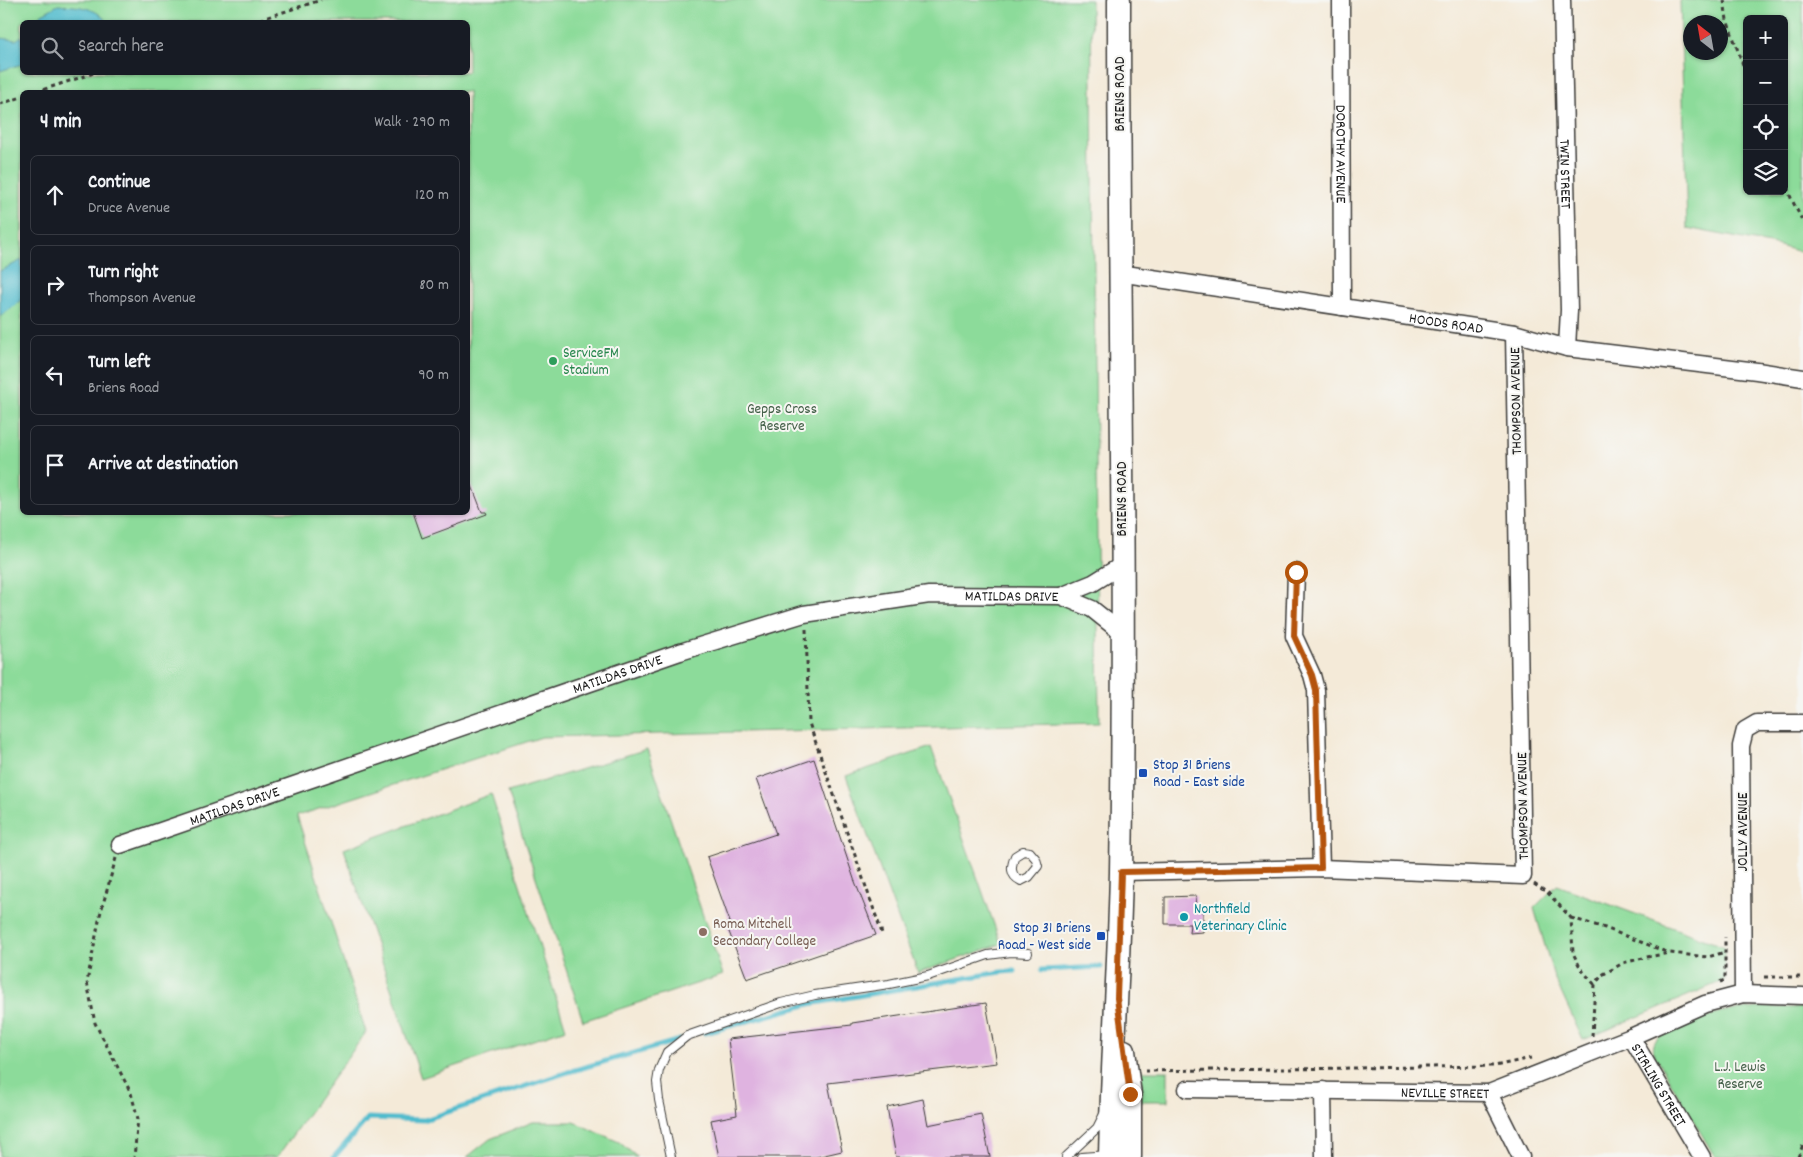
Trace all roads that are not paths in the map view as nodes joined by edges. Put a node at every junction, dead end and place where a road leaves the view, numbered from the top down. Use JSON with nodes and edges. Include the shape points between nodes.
{"nodes":[{"id":1,"x":1119,"y":0,"type":"edge"},
{"id":2,"x":1341,"y":0,"type":"edge"},
{"id":3,"x":1562,"y":0,"type":"edge"},
{"id":4,"x":1120,"y":272,"type":"junction"},
{"id":5,"x":1342,"y":307,"type":"junction"},
{"id":6,"x":1514,"y":333,"type":"junction"},
{"id":7,"x":1567,"y":348,"type":"junction"},
{"id":8,"x":1803,"y":378,"type":"edge"},
{"id":9,"x":1122,"y":565,"type":"junction"},
{"id":10,"x":1296,"y":572,"type":"dead end"},
{"id":11,"x":1061,"y":596,"type":"junction"},
{"id":12,"x":1122,"y":633,"type":"junction"},
{"id":13,"x":1803,"y":723,"type":"edge"},
{"id":14,"x":120,"y":845,"type":"road end"},
{"id":15,"x":1321,"y":868,"type":"junction"},
{"id":16,"x":1121,"y":872,"type":"junction"},
{"id":17,"x":1028,"y":953,"type":"dead end"},
{"id":18,"x":1742,"y":994,"type":"junction"},
{"id":19,"x":1803,"y":996,"type":"edge"},
{"id":20,"x":1117,"y":998,"type":"junction"},
{"id":21,"x":1631,"y":1036,"type":"junction"},
{"id":22,"x":1187,"y":1089,"type":"dead end"},
{"id":23,"x":1323,"y":1090,"type":"junction"},
{"id":24,"x":1489,"y":1093,"type":"junction"},
{"id":25,"x":1111,"y":1099,"type":"junction"},
{"id":26,"x":1116,"y":1156,"type":"edge"},
{"id":27,"x":671,"y":1157,"type":"edge"},
{"id":28,"x":1066,"y":1157,"type":"edge"},
{"id":29,"x":1081,"y":1157,"type":"edge"},
{"id":30,"x":1324,"y":1157,"type":"edge"},
{"id":31,"x":1521,"y":1157,"type":"edge"},
{"id":32,"x":1702,"y":1157,"type":"edge"}],
"edges":[{"from":1,"to":4,"type":"main road","name":"BRIENS ROAD"},
{"from":2,"to":5,"type":"street","name":"DOROTHY AVENUE"},
{"from":3,"to":7,"type":"street","name":"TWIN STREET","via":[[1569,310]]},
{"from":4,"to":5,"type":"street","name":"HOODS ROAD"},
{"from":4,"to":9,"type":"main road","name":"BRIENS ROAD"},
{"from":5,"to":6,"type":"street","name":"HOODS ROAD"},
{"from":6,"to":7,"type":"street","name":"HOODS ROAD"},
{"from":6,"to":15,"type":"street","name":"THOMPSON AVENUE","via":[[1523,876]]},
{"from":7,"to":8,"type":"street","name":"HOODS ROAD"},
{"from":9,"to":11,"type":"street","via":[[1093,583]]},
{"from":9,"to":12,"type":"main road","name":"BRIENS ROAD"},
{"from":10,"to":15,"type":"street","via":[[1294,636],[1316,690]]},
{"from":11,"to":12,"type":"street","name":"MATILDAS DRIVE","via":[[1092,609]]},
{"from":11,"to":14,"type":"street","name":"MATILDAS DRIVE","via":[[929,595],[804,614],[662,658]]},
{"from":12,"to":16,"type":"main road","name":"BRIENS ROAD"},
{"from":13,"to":18,"type":"street","name":"JOLLY AVENUE","via":[[1757,723],[1745,730],[1741,746]]},
{"from":15,"to":16,"type":"street","name":"THOMPSON AVENUE"},
{"from":16,"to":20,"type":"main road","name":"BRIENS ROAD"},
{"from":17,"to":27,"type":"lane","via":[[988,954],[928,976],[789,1001],[687,1036],[667,1052],[657,1082]]},
{"from":18,"to":19,"type":"street","name":"NEVILLE STREET"},
{"from":18,"to":21,"type":"street","name":"NEVILLE STREET","via":[[1705,1004]]},
{"from":20,"to":25,"type":"main road","name":"BRIENS ROAD"},
{"from":20,"to":26,"type":"main road","name":"BRIENS ROAD","via":[[1130,1094]]},
{"from":21,"to":24,"type":"street","name":"NEVILLE STREET"},
{"from":21,"to":32,"type":"street","name":"STIRLING STREET"},
{"from":22,"to":23,"type":"street","name":"NEVILLE STREET"},
{"from":23,"to":24,"type":"street","name":"NEVILLE STREET"},
{"from":23,"to":30,"type":"street"},
{"from":24,"to":31,"type":"street"},
{"from":25,"to":26,"type":"main road","name":"BRIENS ROAD"},
{"from":25,"to":28,"type":"lane","via":[[1097,1128]]},
{"from":26,"to":29,"type":"lane"}]}
